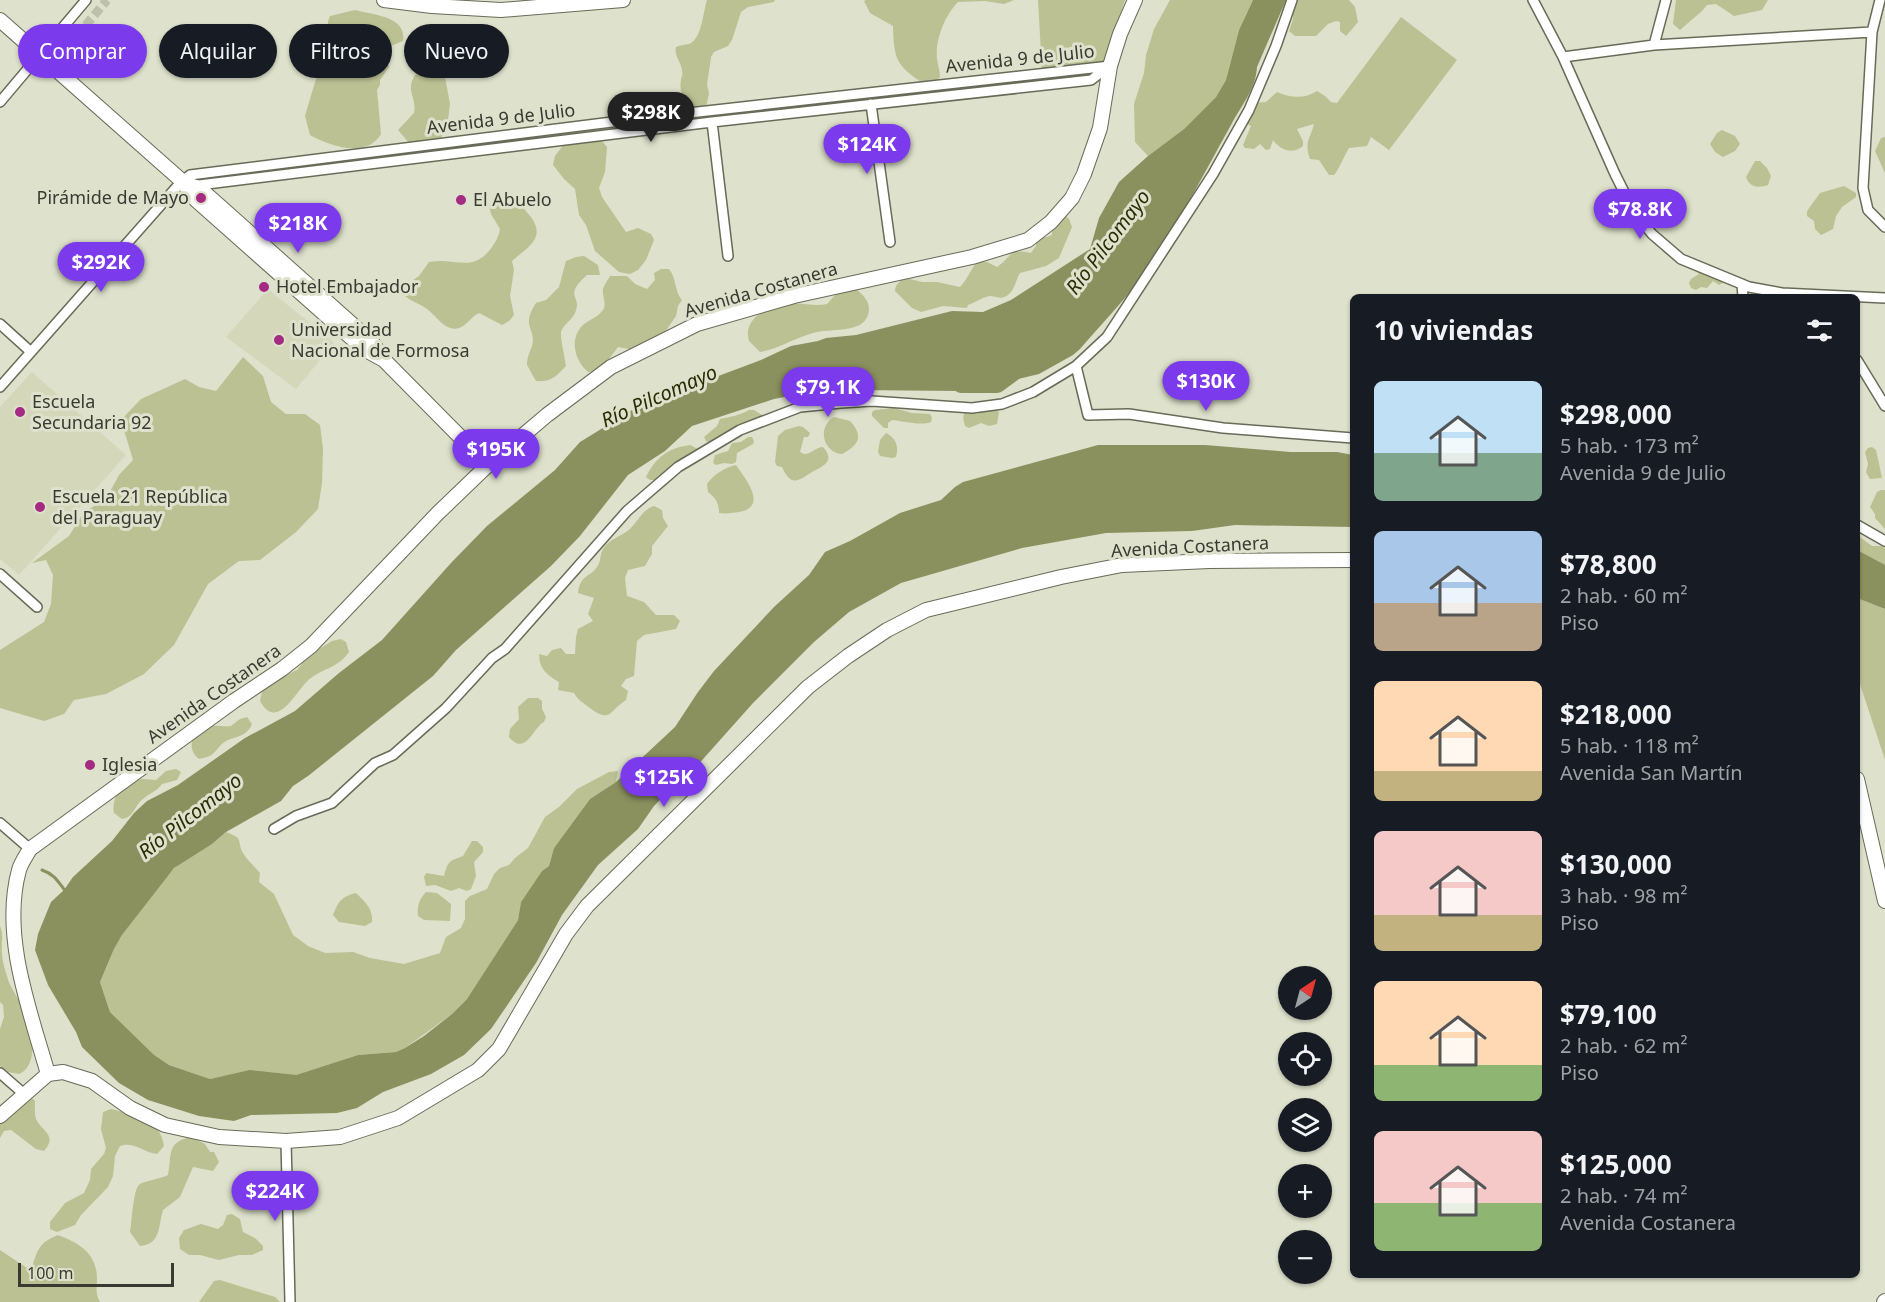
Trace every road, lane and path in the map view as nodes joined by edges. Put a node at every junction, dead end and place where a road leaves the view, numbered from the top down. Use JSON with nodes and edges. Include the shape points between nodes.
{"nodes":[{"id":1,"x":86,"y":0,"type":"edge"},
{"id":2,"x":384,"y":0,"type":"edge"},
{"id":3,"x":623,"y":0,"type":"edge"},
{"id":4,"x":1135,"y":0,"type":"edge"},
{"id":5,"x":1292,"y":0,"type":"edge"},
{"id":6,"x":1533,"y":0,"type":"edge"},
{"id":7,"x":1666,"y":0,"type":"edge"},
{"id":8,"x":1880,"y":0,"type":"edge"},
{"id":9,"x":0,"y":20,"type":"edge"},
{"id":10,"x":67,"y":24,"type":"edge"},
{"id":11,"x":1872,"y":32,"type":"junction"},
{"id":12,"x":18,"y":36,"type":"edge"},
{"id":13,"x":1654,"y":45,"type":"junction"},
{"id":14,"x":1563,"y":57,"type":"junction"},
{"id":15,"x":1110,"y":66,"type":"junction"},
{"id":16,"x":21,"y":78,"type":"edge"},
{"id":17,"x":66,"y":78,"type":"edge"},
{"id":18,"x":0,"y":102,"type":"edge"},
{"id":19,"x":787,"y":102,"type":"junction"},
{"id":20,"x":871,"y":104,"type":"junction"},
{"id":21,"x":789,"y":113,"type":"junction"},
{"id":22,"x":712,"y":122,"type":"junction"},
{"id":23,"x":455,"y":141,"type":"junction"},
{"id":24,"x":456,"y":153,"type":"junction"},
{"id":25,"x":182,"y":181,"type":"junction"},
{"id":26,"x":1885,"y":227,"type":"edge"},
{"id":27,"x":890,"y":242,"type":"dead end"},
{"id":28,"x":728,"y":256,"type":"dead end"},
{"id":29,"x":1742,"y":284,"type":"junction"},
{"id":30,"x":1743,"y":294,"type":"edge"},
{"id":31,"x":1794,"y":294,"type":"edge"},
{"id":32,"x":1860,"y":297,"type":"edge"},
{"id":33,"x":1885,"y":298,"type":"edge"},
{"id":34,"x":0,"y":324,"type":"edge"},
{"id":35,"x":32,"y":352,"type":"junction"},
{"id":36,"x":1860,"y":365,"type":"edge"},
{"id":37,"x":1076,"y":366,"type":"junction"},
{"id":38,"x":0,"y":387,"type":"edge"},
{"id":39,"x":1885,"y":406,"type":"edge"},
{"id":40,"x":1350,"y":438,"type":"edge"},
{"id":41,"x":488,"y":465,"type":"junction"},
{"id":42,"x":1860,"y":527,"type":"edge"},
{"id":43,"x":1885,"y":542,"type":"edge"},
{"id":44,"x":1350,"y":561,"type":"edge"},
{"id":45,"x":0,"y":574,"type":"edge"},
{"id":46,"x":37,"y":607,"type":"dead end"},
{"id":47,"x":1860,"y":792,"type":"edge"},
{"id":48,"x":0,"y":823,"type":"edge"},
{"id":49,"x":274,"y":829,"type":"dead end"},
{"id":50,"x":30,"y":849,"type":"junction"},
{"id":51,"x":1885,"y":901,"type":"edge"},
{"id":52,"x":0,"y":1073,"type":"edge"},
{"id":53,"x":48,"y":1074,"type":"junction"},
{"id":54,"x":24,"y":1094,"type":"junction"},
{"id":55,"x":0,"y":1116,"type":"edge"},
{"id":56,"x":286,"y":1141,"type":"junction"},
{"id":57,"x":291,"y":1302,"type":"edge"}],
"edges":[{"from":1,"to":10,"type":"street"},
{"from":2,"to":3,"type":"street","via":[[501,10]]},
{"from":4,"to":15,"type":"street","name":"Avenida Costanera"},
{"from":5,"to":37,"type":"street","via":[[1249,110],[1213,174],[1107,336]]},
{"from":6,"to":14,"type":"street"},
{"from":7,"to":13,"type":"street"},
{"from":8,"to":11,"type":"street"},
{"from":9,"to":12,"type":"street"},
{"from":11,"to":13,"type":"street"},
{"from":11,"to":26,"type":"street","via":[[1863,188],[1868,210]]},
{"from":13,"to":14,"type":"street"},
{"from":14,"to":29,"type":"street","via":[[1634,212],[1681,259]]},
{"from":15,"to":19,"type":"street","name":"Avenida 9 de Julio"},
{"from":15,"to":20,"type":"street","name":"Avenida 9 de Julio","via":[[1091,80]]},
{"from":15,"to":41,"type":"street","name":"Avenida Costanera","via":[[1100,128],[1084,174],[1072,198],[1028,240],[794,296],[698,324],[611,367]]},
{"from":16,"to":18,"type":"street"},
{"from":17,"to":25,"type":"street"},
{"from":19,"to":21,"type":"street"},
{"from":19,"to":23,"type":"street","name":"Avenida 9 de Julio"},
{"from":20,"to":21,"type":"street","name":"Avenida 9 de Julio"},
{"from":20,"to":27,"type":"street"},
{"from":21,"to":22,"type":"street","name":"Avenida 9 de Julio"},
{"from":22,"to":24,"type":"street","name":"Avenida 9 de Julio"},
{"from":22,"to":28,"type":"street"},
{"from":23,"to":24,"type":"street"},
{"from":23,"to":25,"type":"street","name":"Avenida 9 de Julio","via":[[190,175]]},
{"from":24,"to":25,"type":"street","name":"Avenida 9 de Julio","via":[[199,185]]},
{"from":25,"to":35,"type":"street"},
{"from":25,"to":41,"type":"street","via":[[205,193],[372,342],[384,360]]},
{"from":29,"to":30,"type":"street"},
{"from":29,"to":31,"type":"street"},
{"from":32,"to":33,"type":"street"},
{"from":34,"to":35,"type":"street"},
{"from":35,"to":38,"type":"street"},
{"from":36,"to":39,"type":"street"},
{"from":37,"to":40,"type":"street","via":[[1088,415],[1129,414],[1223,428]]},
{"from":37,"to":49,"type":"street","via":[[1033,392],[1002,404],[972,408],[872,401],[800,407],[740,430],[678,467],[627,511],[505,648],[393,755],[375,763],[332,803]]},
{"from":41,"to":50,"type":"street","name":"Avenida Costanera","via":[[311,646]]},
{"from":42,"to":43,"type":"street"},
{"from":44,"to":56,"type":"street","name":"Avenida Costanera","via":[[1209,561],[1122,566],[926,610],[887,630],[808,687],[587,906],[566,934],[499,1049],[478,1070],[398,1118],[340,1137]]},
{"from":45,"to":46,"type":"street"},
{"from":47,"to":51,"type":"street"},
{"from":48,"to":50,"type":"street"},
{"from":50,"to":53,"type":"street","via":[[19,869],[14,906],[15,950]]},
{"from":52,"to":54,"type":"street"},
{"from":53,"to":54,"type":"street"},
{"from":53,"to":56,"type":"street","name":"Avenida Costanera","via":[[63,1072],[92,1082],[130,1108],[165,1125],[219,1137]]},
{"from":54,"to":55,"type":"street"},
{"from":56,"to":57,"type":"street"}]}
